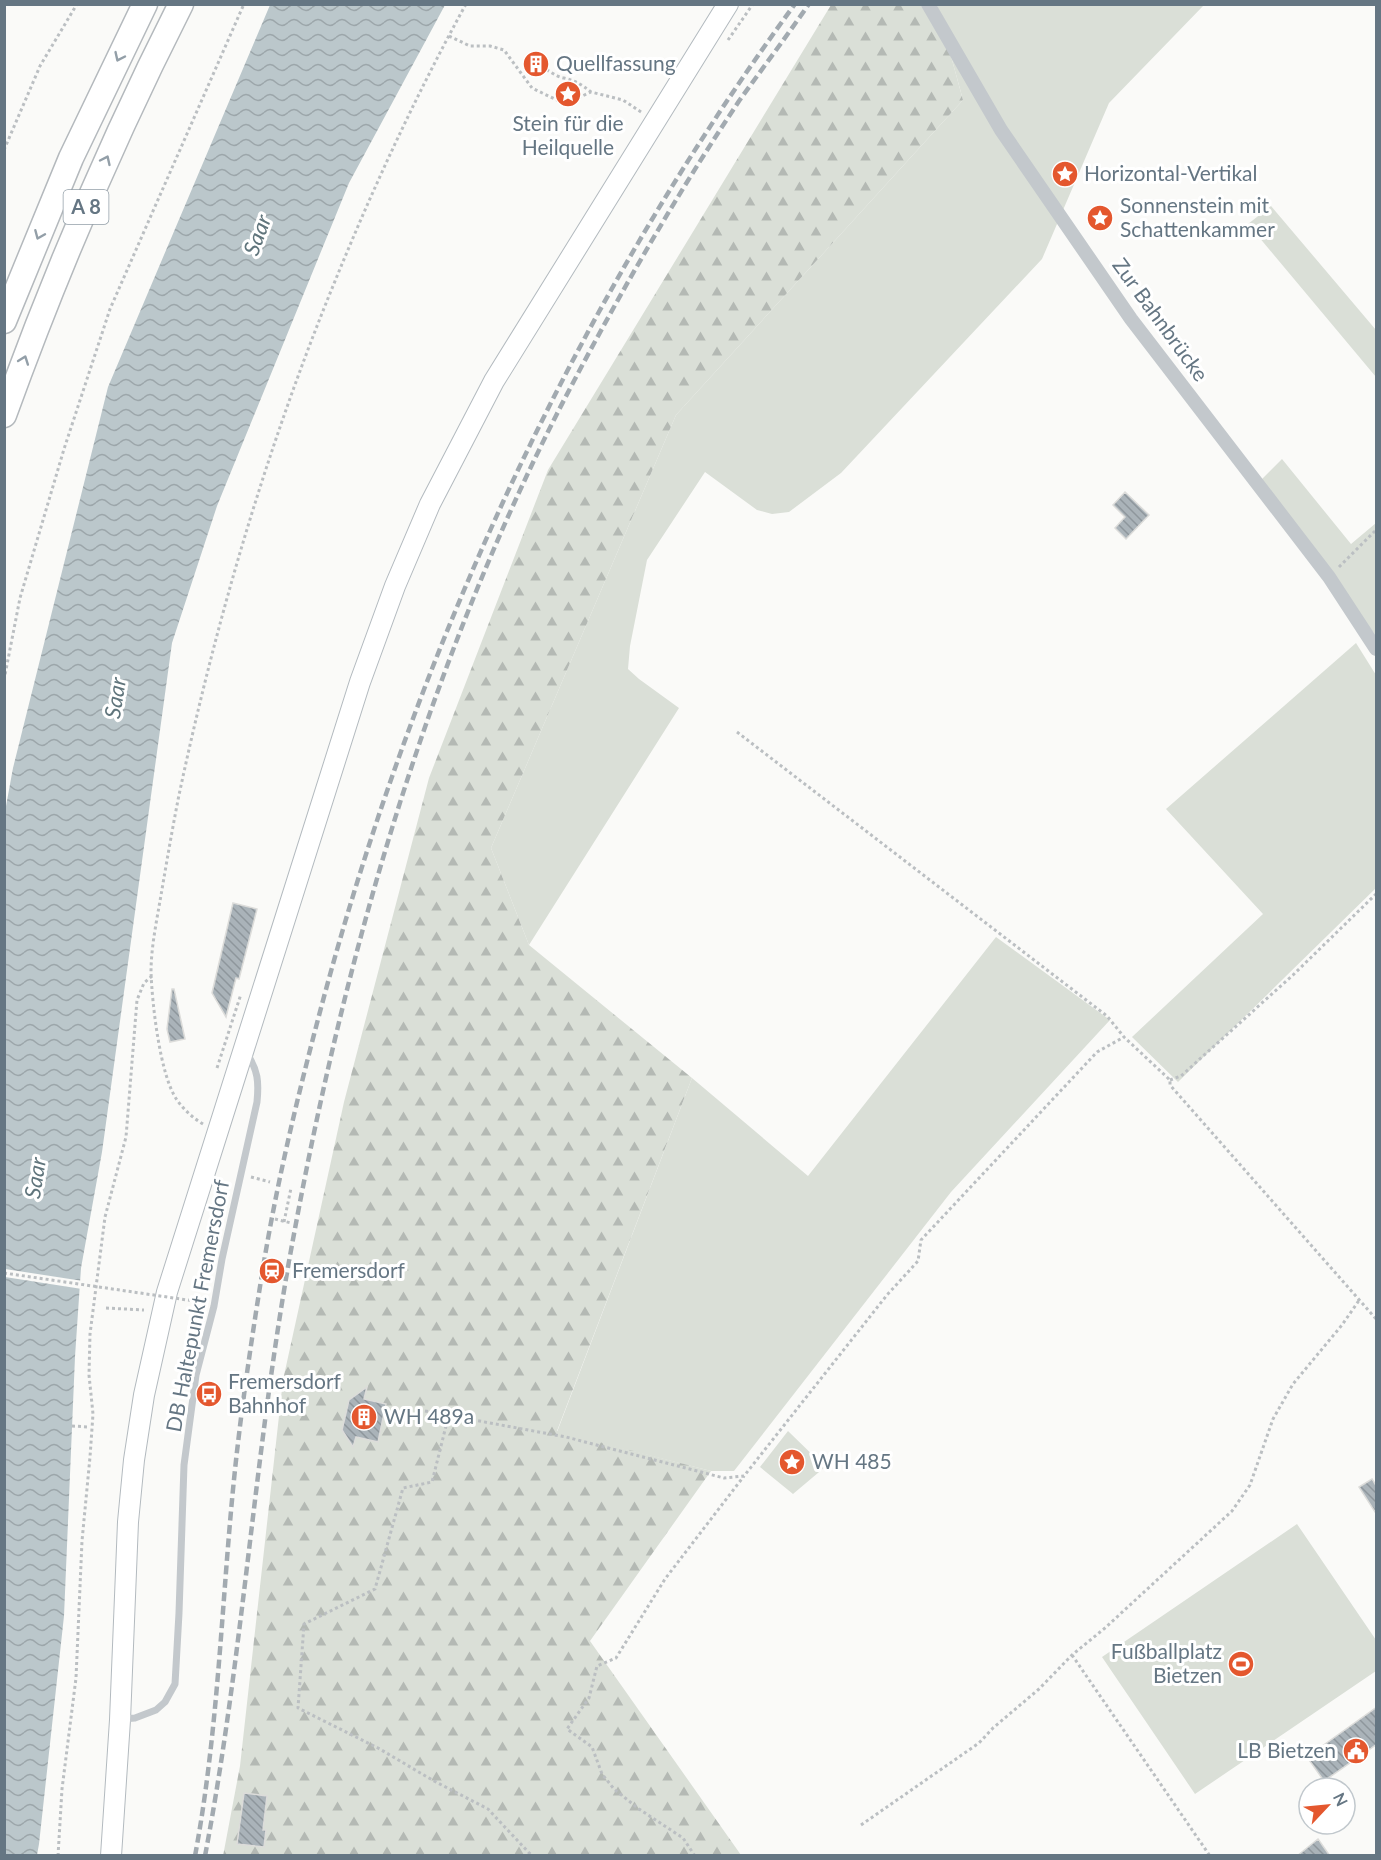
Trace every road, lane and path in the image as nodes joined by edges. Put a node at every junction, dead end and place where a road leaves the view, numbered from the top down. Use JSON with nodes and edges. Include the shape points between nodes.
{"nodes":[{"id":1,"x":77,"y":4,"type":"edge"},
{"id":2,"x":145,"y":4,"type":"edge"},
{"id":3,"x":181,"y":4,"type":"edge"},
{"id":4,"x":244,"y":4,"type":"edge"},
{"id":5,"x":466,"y":4,"type":"edge"},
{"id":6,"x":728,"y":4,"type":"edge"},
{"id":7,"x":753,"y":4,"type":"edge"},
{"id":8,"x":928,"y":4,"type":"edge"},
{"id":9,"x":449,"y":36,"type":"junction"},
{"id":10,"x":727,"y":43,"type":"dead end"},
{"id":11,"x":541,"y":67,"type":"dead end"},
{"id":12,"x":591,"y":92,"type":"junction"},
{"id":13,"x":623,"y":100,"type":"dead end"},
{"id":14,"x":4,"y":150,"type":"edge"},
{"id":15,"x":4,"y":321,"type":"edge"},
{"id":16,"x":4,"y":415,"type":"edge"},
{"id":17,"x":1377,"y":530,"type":"edge"},
{"id":18,"x":1329,"y":577,"type":"junction"},
{"id":19,"x":1377,"y":649,"type":"edge"},
{"id":20,"x":4,"y":680,"type":"edge"},
{"id":21,"x":737,"y":732,"type":"dead end"},
{"id":22,"x":1377,"y":894,"type":"edge"},
{"id":23,"x":152,"y":976,"type":"junction"},
{"id":24,"x":1124,"y":1037,"type":"junction"},
{"id":25,"x":243,"y":1049,"type":"junction"},
{"id":26,"x":1170,"y":1080,"type":"junction"},
{"id":27,"x":218,"y":1133,"type":"junction"},
{"id":28,"x":241,"y":1175,"type":"junction"},
{"id":29,"x":270,"y":1182,"type":"dead end"},
{"id":30,"x":291,"y":1188,"type":"dead end"},
{"id":31,"x":275,"y":1219,"type":"dead end"},
{"id":32,"x":284,"y":1222,"type":"junction"},
{"id":33,"x":291,"y":1223,"type":"dead end"},
{"id":34,"x":4,"y":1273,"type":"edge"},
{"id":35,"x":180,"y":1290,"type":"dead end"},
{"id":36,"x":1360,"y":1299,"type":"junction"},
{"id":37,"x":178,"y":1302,"type":"dead end"},
{"id":38,"x":201,"y":1302,"type":"dead end"},
{"id":39,"x":106,"y":1308,"type":"dead end"},
{"id":40,"x":149,"y":1311,"type":"dead end"},
{"id":41,"x":1377,"y":1319,"type":"edge"},
{"id":42,"x":425,"y":1411,"type":"dead end"},
{"id":43,"x":449,"y":1414,"type":"junction"},
{"id":44,"x":72,"y":1426,"type":"dead end"},
{"id":45,"x":89,"y":1426,"type":"dead end"},
{"id":46,"x":744,"y":1476,"type":"junction"},
{"id":47,"x":1072,"y":1655,"type":"junction"},
{"id":48,"x":120,"y":1720,"type":"junction"},
{"id":49,"x":861,"y":1825,"type":"dead end"},
{"id":50,"x":58,"y":1856,"type":"edge"},
{"id":51,"x":111,"y":1856,"type":"edge"},
{"id":52,"x":532,"y":1856,"type":"edge"},
{"id":53,"x":696,"y":1856,"type":"edge"},
{"id":54,"x":1210,"y":1856,"type":"edge"}],
"edges":[{"from":1,"to":14,"type":"path","via":[[40,66]]},
{"from":2,"to":15,"type":"highway","number":"A 8","one_way":true,"via":[[71,158]]},
{"from":16,"to":3,"type":"highway","number":"A 8","one_way":true,"via":[[96,181]]},
{"from":4,"to":20,"type":"path","via":[[110,309],[20,598]]},
{"from":5,"to":9,"type":"path"},
{"from":6,"to":25,"type":"main road","via":[[494,381],[430,504],[360,682]]},
{"from":7,"to":10,"type":"path"},
{"from":8,"to":18,"type":"street","name":"Zur Bahnbrücke","via":[[1001,130],[1131,319]]},
{"from":9,"to":12,"type":"path","via":[[470,46],[504,50],[532,88],[565,104]]},
{"from":9,"to":23,"type":"path","via":[[332,286],[272,448],[205,679],[165,863],[154,932]]},
{"from":11,"to":12,"type":"path","via":[[563,78],[572,78]]},
{"from":12,"to":13,"type":"path"},
{"from":17,"to":18,"type":"path"},
{"from":18,"to":19,"type":"street","name":"Zur Bahnbrücke"},
{"from":21,"to":24,"type":"path","via":[[1107,1016]]},
{"from":22,"to":26,"type":"path","via":[[1276,991],[1181,1076]]},
{"from":23,"to":27,"type":"path","via":[[166,1079],[185,1110]]},
{"from":23,"to":50,"type":"path","via":[[144,983],[137,1000],[126,1137],[105,1217],[91,1323],[89,1375],[93,1414],[76,1678]]},
{"from":24,"to":26,"type":"path"},
{"from":24,"to":46,"type":"path","via":[[1097,1052],[921,1240],[918,1262],[887,1295]]},
{"from":25,"to":27,"type":"main road"},
{"from":25,"to":28,"type":"lane","name":"DB Haltepunkt Fremersdorf","via":[[259,1079]]},
{"from":26,"to":36,"type":"path","via":[[1170,1085]]},
{"from":27,"to":48,"type":"main road","via":[[167,1292],[144,1395],[128,1522]]},
{"from":28,"to":29,"type":"path"},
{"from":28,"to":48,"type":"lane","name":"DB Haltepunkt Fremersdorf","via":[[196,1375],[184,1465],[175,1684],[156,1710]]},
{"from":30,"to":32,"type":"path"},
{"from":31,"to":32,"type":"path"},
{"from":32,"to":33,"type":"path"},
{"from":34,"to":38,"type":"path","bridge":true},
{"from":35,"to":37,"type":"path"},
{"from":36,"to":41,"type":"path"},
{"from":36,"to":47,"type":"path","via":[[1293,1384],[1273,1419],[1250,1485],[1232,1511]]},
{"from":39,"to":40,"type":"path"},
{"from":42,"to":43,"type":"path"},
{"from":43,"to":46,"type":"path","via":[[566,1437],[724,1478]]},
{"from":43,"to":52,"type":"path","via":[[432,1482],[403,1488],[375,1589],[304,1624],[298,1708],[488,1809]]},
{"from":44,"to":45,"type":"path"},
{"from":46,"to":53,"type":"path","via":[[665,1579],[616,1658],[597,1666],[589,1698],[567,1729],[592,1747],[602,1774],[614,1789],[683,1838]]},
{"from":47,"to":49,"type":"path","via":[[979,1743]]},
{"from":47,"to":54,"type":"path"},
{"from":48,"to":51,"type":"main road"}]}
